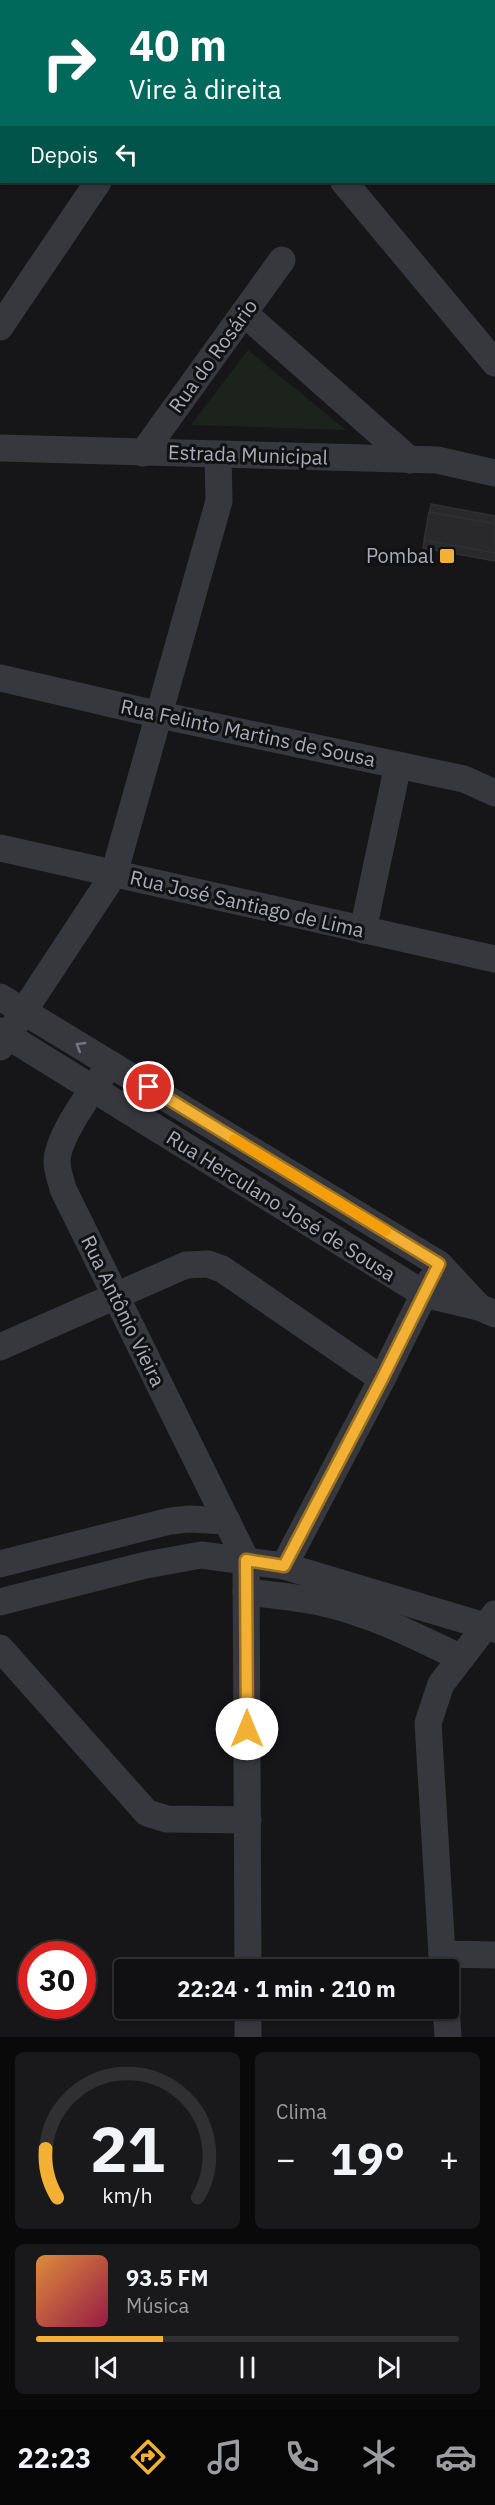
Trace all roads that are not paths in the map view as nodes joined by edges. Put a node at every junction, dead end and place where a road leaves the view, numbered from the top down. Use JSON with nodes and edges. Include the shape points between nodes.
{"nodes":[{"id":1,"x":97,"y":183,"type":"edge"},
{"id":2,"x":345,"y":183,"type":"edge"},
{"id":3,"x":282,"y":260,"type":"dead end"},
{"id":4,"x":244,"y":313,"type":"junction"},
{"id":5,"x":0,"y":327,"type":"edge"},
{"id":6,"x":495,"y":363,"type":"edge"},
{"id":7,"x":0,"y":448,"type":"edge"},
{"id":8,"x":143,"y":453,"type":"junction"},
{"id":9,"x":218,"y":454,"type":"junction"},
{"id":10,"x":410,"y":460,"type":"junction"},
{"id":11,"x":495,"y":473,"type":"edge"},
{"id":12,"x":0,"y":678,"type":"edge"},
{"id":13,"x":160,"y":715,"type":"junction"},
{"id":14,"x":398,"y":765,"type":"junction"},
{"id":15,"x":495,"y":793,"type":"edge"},
{"id":16,"x":0,"y":848,"type":"edge"},
{"id":17,"x":114,"y":874,"type":"junction"},
{"id":18,"x":363,"y":930,"type":"junction"},
{"id":19,"x":495,"y":959,"type":"edge"},
{"id":20,"x":0,"y":997,"type":"edge"},
{"id":21,"x":23,"y":1011,"type":"junction"},
{"id":22,"x":2,"y":1038,"type":"edge"},
{"id":23,"x":110,"y":1064,"type":"junction"},
{"id":24,"x":92,"y":1090,"type":"junction"},
{"id":25,"x":439,"y":1264,"type":"junction"},
{"id":26,"x":424,"y":1294,"type":"junction"},
{"id":27,"x":116,"y":1296,"type":"junction"},
{"id":28,"x":487,"y":1310,"type":"edge"},
{"id":29,"x":0,"y":1347,"type":"edge"},
{"id":30,"x":382,"y":1379,"type":"junction"},
{"id":31,"x":227,"y":1521,"type":"junction"},
{"id":32,"x":246,"y":1560,"type":"junction"},
{"id":33,"x":0,"y":1564,"type":"edge"},
{"id":34,"x":284,"y":1566,"type":"junction"},
{"id":35,"x":246,"y":1592,"type":"junction"},
{"id":36,"x":0,"y":1602,"type":"edge"},
{"id":37,"x":492,"y":1623,"type":"edge"},
{"id":38,"x":0,"y":1648,"type":"edge"},
{"id":39,"x":461,"y":1658,"type":"junction"},
{"id":40,"x":248,"y":1820,"type":"junction"},
{"id":41,"x":495,"y":1955,"type":"edge"},
{"id":42,"x":248,"y":1959,"type":"edge"},
{"id":43,"x":443,"y":1959,"type":"edge"},
{"id":44,"x":459,"y":1960,"type":"edge"},
{"id":45,"x":248,"y":2019,"type":"edge"},
{"id":46,"x":447,"y":2019,"type":"edge"},
{"id":47,"x":248,"y":2037,"type":"edge"},
{"id":48,"x":448,"y":2037,"type":"edge"}],
"edges":[{"from":1,"to":5,"type":"street"},
{"from":2,"to":6,"type":"street"},
{"from":3,"to":4,"type":"street","name":"Rua do Rosário"},
{"from":4,"to":8,"type":"street","name":"Rua do Rosário"},
{"from":4,"to":10,"type":"street"},
{"from":7,"to":8,"type":"street","name":"Estrada Municipal"},
{"from":8,"to":9,"type":"street","name":"Estrada Municipal"},
{"from":9,"to":10,"type":"street","name":"Estrada Municipal"},
{"from":9,"to":13,"type":"street","via":[[219,501]]},
{"from":10,"to":11,"type":"street","name":"Estrada Municipal","via":[[436,460]]},
{"from":12,"to":13,"type":"street","name":"Rua Felinto Martins de Sousa"},
{"from":13,"to":14,"type":"street","name":"Rua Felinto Martins de Sousa"},
{"from":13,"to":17,"type":"street"},
{"from":14,"to":15,"type":"street","name":"Rua Felinto Martins de Sousa","via":[[464,780]]},
{"from":14,"to":18,"type":"street"},
{"from":16,"to":17,"type":"street","name":"Rua José Santiago de Lima"},
{"from":17,"to":18,"type":"street","name":"Rua José Santiago de Lima"},
{"from":17,"to":21,"type":"street"},
{"from":18,"to":19,"type":"street","name":"Rua José Santiago de Lima"},
{"from":20,"to":21,"type":"street","name":"Rua Herculano José de Sousa"},
{"from":21,"to":22,"type":"street"},
{"from":23,"to":21,"type":"street","name":"Rua Herculano José de Sousa","one_way":true},
{"from":22,"to":24,"type":"street","name":"Rua Herculano José de Sousa"},
{"from":23,"to":24,"type":"street","name":"Rua Antônio Vieira"},
{"from":23,"to":25,"type":"street","name":"Rua Herculano José de Sousa"},
{"from":24,"to":26,"type":"street","name":"Rua Herculano José de Sousa"},
{"from":24,"to":27,"type":"street","name":"Rua Antônio Vieira","via":[[60,1144],[57,1161],[63,1189]]},
{"from":25,"to":26,"type":"street"},
{"from":25,"to":28,"type":"street","name":"Rua Herculano José de Sousa"},
{"from":26,"to":28,"type":"street","name":"Rua Herculano José de Sousa"},
{"from":26,"to":30,"type":"street"},
{"from":27,"to":29,"type":"street"},
{"from":27,"to":30,"type":"street","via":[[186,1265],[208,1264],[222,1269]]},
{"from":27,"to":31,"type":"street","name":"Rua Antônio Vieira"},
{"from":30,"to":34,"type":"street"},
{"from":31,"to":32,"type":"street","name":"Rua Antônio Vieira"},
{"from":31,"to":33,"type":"street","via":[[170,1521]]},
{"from":32,"to":34,"type":"street"},
{"from":32,"to":35,"type":"street"},
{"from":32,"to":36,"type":"street","via":[[201,1555],[180,1558]]},
{"from":34,"to":37,"type":"street"},
{"from":35,"to":39,"type":"street","via":[[324,1603],[359,1613]]},
{"from":35,"to":40,"type":"street"},
{"from":37,"to":39,"type":"street"},
{"from":38,"to":40,"type":"street","via":[[147,1813],[167,1819]]},
{"from":39,"to":43,"type":"street","via":[[441,1684],[428,1723]]},
{"from":40,"to":42,"type":"street"},
{"from":41,"to":44,"type":"street"},
{"from":45,"to":47,"type":"street"},
{"from":46,"to":48,"type":"street"}]}
